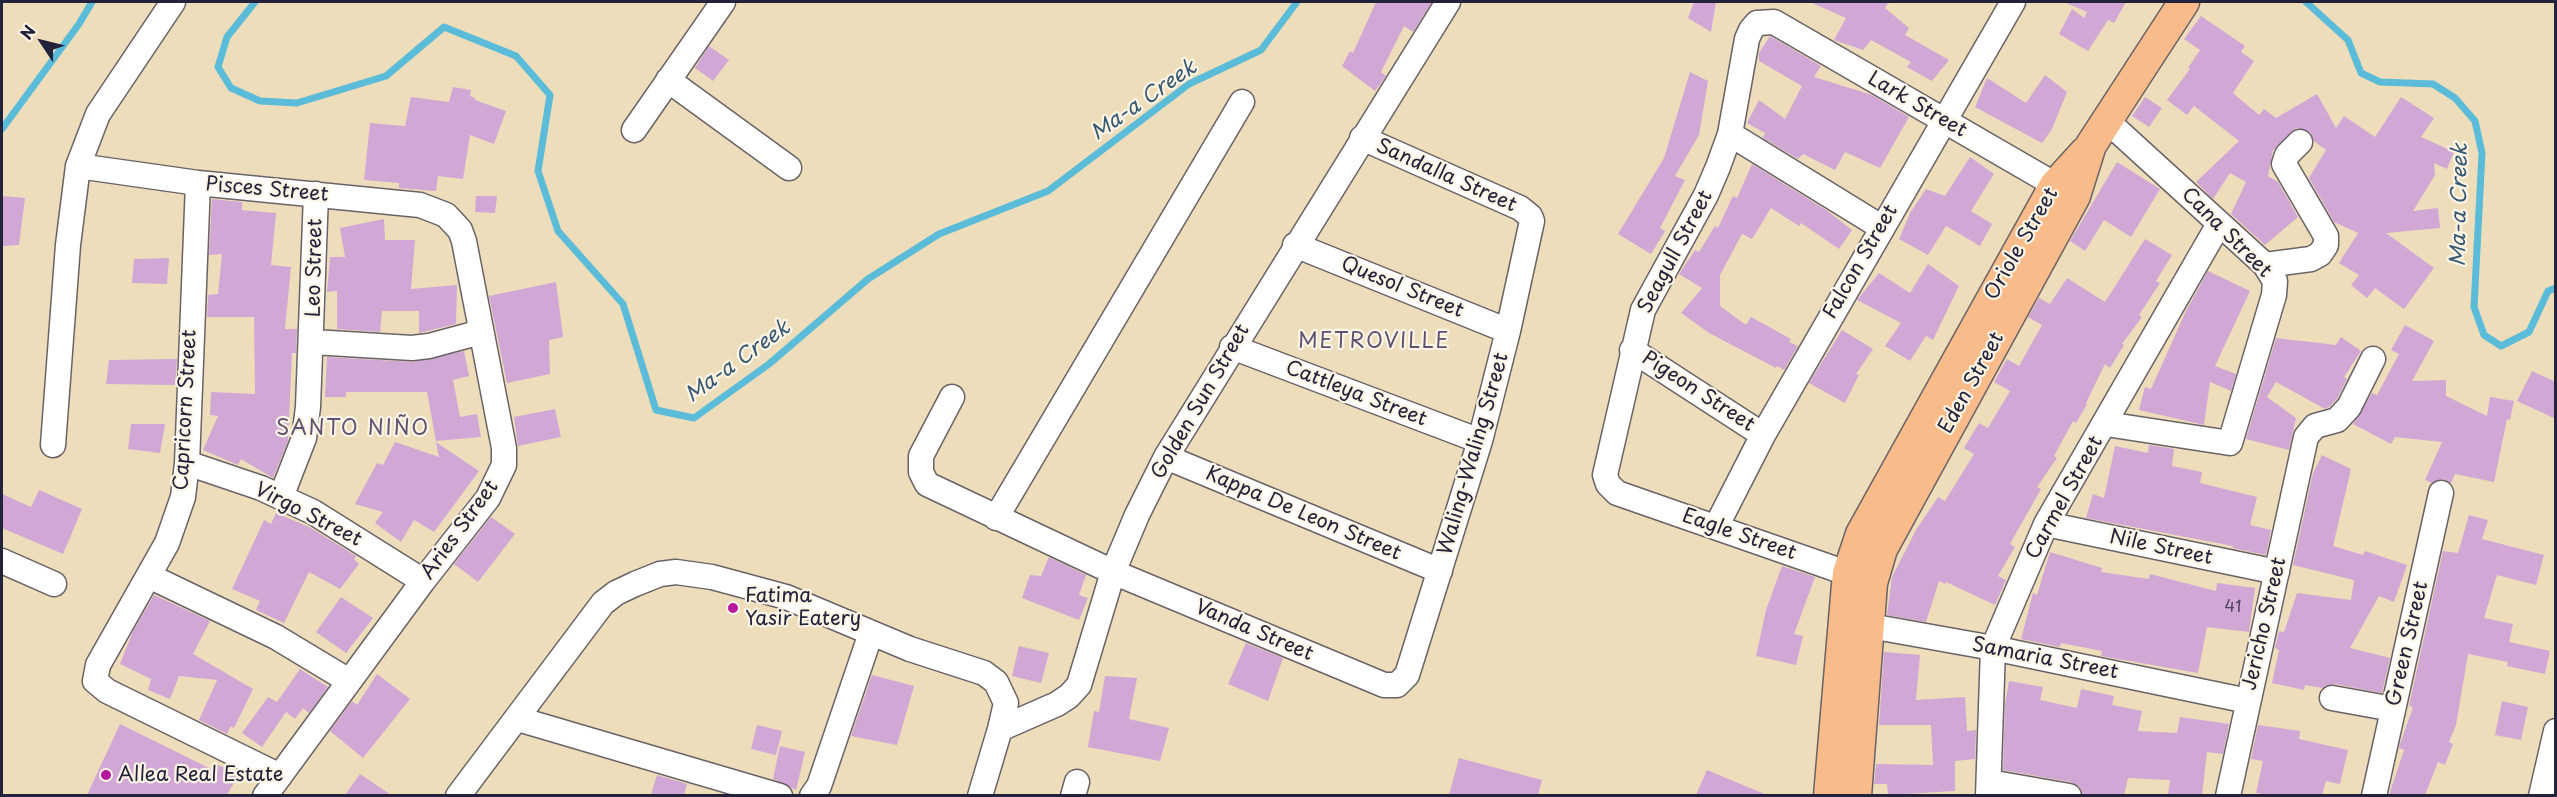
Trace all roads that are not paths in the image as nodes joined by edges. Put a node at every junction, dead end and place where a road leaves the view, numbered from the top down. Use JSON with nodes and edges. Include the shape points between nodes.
{"nodes":[{"id":1,"x":173,"y":2,"type":"edge"},
{"id":2,"x":723,"y":2,"type":"edge"},
{"id":3,"x":1448,"y":2,"type":"edge"},
{"id":4,"x":2013,"y":2,"type":"edge"},
{"id":5,"x":2184,"y":2,"type":"edge"},
{"id":6,"x":1757,"y":23,"type":"joint"},
{"id":7,"x":668,"y":80,"type":"junction"},
{"id":8,"x":1242,"y":102,"type":"dead end"},
{"id":9,"x":1943,"y":120,"type":"junction"},
{"id":10,"x":2106,"y":120,"type":"junction"},
{"id":11,"x":634,"y":130,"type":"dead end"},
{"id":12,"x":1730,"y":134,"type":"junction"},
{"id":13,"x":1362,"y":138,"type":"junction"},
{"id":14,"x":2300,"y":142,"type":"dead end"},
{"id":15,"x":78,"y":166,"type":"junction"},
{"id":16,"x":789,"y":168,"type":"dead end"},
{"id":17,"x":198,"y":183,"type":"junction"},
{"id":18,"x":2065,"y":190,"type":"junction"},
{"id":19,"x":316,"y":194,"type":"junction"},
{"id":20,"x":1530,"y":216,"type":"joint"},
{"id":21,"x":453,"y":221,"type":"joint"},
{"id":22,"x":2220,"y":224,"type":"junction"},
{"id":23,"x":1881,"y":227,"type":"junction"},
{"id":24,"x":1295,"y":245,"type":"junction"},
{"id":25,"x":2265,"y":266,"type":"junction"},
{"id":26,"x":1508,"y":331,"type":"junction"},
{"id":27,"x":481,"y":332,"type":"junction"},
{"id":28,"x":313,"y":342,"type":"junction"},
{"id":29,"x":1232,"y":347,"type":"junction"},
{"id":30,"x":1632,"y":350,"type":"junction"},
{"id":31,"x":2373,"y":359,"type":"dead end"},
{"id":32,"x":952,"y":397,"type":"dead end"},
{"id":33,"x":2106,"y":424,"type":"junction"},
{"id":34,"x":1763,"y":435,"type":"junction"},
{"id":35,"x":1480,"y":441,"type":"junction"},
{"id":36,"x":53,"y":446,"type":"dead end"},
{"id":37,"x":1166,"y":457,"type":"junction"},
{"id":38,"x":187,"y":463,"type":"junction"},
{"id":39,"x":1608,"y":484,"type":"joint"},
{"id":40,"x":2441,"y":493,"type":"dead end"},
{"id":41,"x":281,"y":497,"type":"junction"},
{"id":42,"x":996,"y":518,"type":"junction"},
{"id":43,"x":2046,"y":524,"type":"junction"},
{"id":44,"x":1716,"y":527,"type":"junction"},
{"id":45,"x":2,"y":561,"type":"edge"},
{"id":46,"x":1440,"y":571,"type":"junction"},
{"id":47,"x":1113,"y":572,"type":"junction"},
{"id":48,"x":2277,"y":572,"type":"junction"},
{"id":49,"x":149,"y":576,"type":"junction"},
{"id":50,"x":1860,"y":578,"type":"junction"},
{"id":51,"x":423,"y":581,"type":"junction"},
{"id":52,"x":54,"y":584,"type":"dead end"},
{"id":53,"x":1855,"y":623,"type":"junction"},
{"id":54,"x":871,"y":633,"type":"junction"},
{"id":55,"x":1993,"y":648,"type":"junction"},
{"id":56,"x":349,"y":681,"type":"junction"},
{"id":57,"x":1397,"y":685,"type":"joint"},
{"id":58,"x":2332,"y":698,"type":"dead end"},
{"id":59,"x":2248,"y":701,"type":"junction"},
{"id":60,"x":2393,"y":709,"type":"junction"},
{"id":61,"x":518,"y":719,"type":"junction"},
{"id":62,"x":1000,"y":729,"type":"junction"},
{"id":63,"x":2556,"y":731,"type":"edge"},
{"id":64,"x":273,"y":786,"type":"edge"},
{"id":65,"x":1988,"y":789,"type":"edge"},
{"id":66,"x":458,"y":795,"type":"edge"},
{"id":67,"x":780,"y":795,"type":"edge"},
{"id":68,"x":812,"y":795,"type":"edge"},
{"id":69,"x":980,"y":795,"type":"edge"},
{"id":70,"x":1829,"y":795,"type":"edge"},
{"id":71,"x":1856,"y":795,"type":"edge"},
{"id":72,"x":2069,"y":795,"type":"edge"},
{"id":73,"x":2228,"y":795,"type":"edge"},
{"id":74,"x":2374,"y":795,"type":"edge"},
{"id":75,"x":2541,"y":795,"type":"edge"}],
"edges":[{"from":1,"to":15,"type":"street","via":[[98,114]]},
{"from":2,"to":7,"type":"street"},
{"from":3,"to":13,"type":"street","name":"Golden Sun Street"},
{"from":4,"to":9,"type":"street","name":"Falcon Street"},
{"from":5,"to":10,"type":"main road","name":"Eden Street"},
{"from":6,"to":9,"type":"street","name":"Lark Street","via":[[1774,22]]},
{"from":6,"to":12,"type":"street","name":"Seagull Street","via":[[1747,39]]},
{"from":7,"to":11,"type":"street"},
{"from":7,"to":16,"type":"street"},
{"from":8,"to":42,"type":"street"},
{"from":9,"to":18,"type":"street","name":"Lark Street"},
{"from":9,"to":23,"type":"street","name":"Falcon Street"},
{"from":10,"to":18,"type":"main road","name":"Eden Street"},
{"from":10,"to":22,"type":"street","name":"Cana Street"},
{"from":12,"to":23,"type":"street"},
{"from":12,"to":30,"type":"street","name":"Seagull Street","via":[[1706,195],[1643,310]]},
{"from":13,"to":20,"type":"street","name":"Sandalla Street","via":[[1520,208]]},
{"from":13,"to":24,"type":"street","name":"Golden Sun Street"},
{"from":14,"to":25,"type":"street","via":[[2284,164],[2326,236],[2325,245],[2311,259]]},
{"from":15,"to":17,"type":"street","name":"Pisces Street"},
{"from":15,"to":36,"type":"street"},
{"from":17,"to":19,"type":"street","name":"Pisces Street"},
{"from":17,"to":38,"type":"street","name":"Capricorn Street"},
{"from":18,"to":50,"type":"main road","name":"Eden Street","via":[[1891,532]]},
{"from":19,"to":21,"type":"street","name":"Pisces Street","via":[[420,206]]},
{"from":19,"to":28,"type":"street","name":"Leo Street"},
{"from":20,"to":26,"type":"street","name":"Waling-Waling Street","via":[[1531,230]]},
{"from":21,"to":27,"type":"street","name":"Aries Street","via":[[464,241]]},
{"from":22,"to":25,"type":"street","name":"Cana Street"},
{"from":22,"to":33,"type":"street","name":"Carmel Street"},
{"from":23,"to":34,"type":"street","name":"Falcon Street"},
{"from":24,"to":26,"type":"street","name":"Quesol Street"},
{"from":24,"to":29,"type":"street","name":"Golden Sun Street"},
{"from":25,"to":33,"type":"street","name":"Cana Street","via":[[2275,281],[2274,295],[2230,442]]},
{"from":26,"to":35,"type":"street","name":"Waling-Waling Street"},
{"from":27,"to":28,"type":"street","name":"Leo Street","via":[[412,348]]},
{"from":27,"to":51,"type":"street","name":"Aries Street","via":[[504,465],[488,498]]},
{"from":28,"to":41,"type":"street","name":"Leo Street","via":[[304,438]]},
{"from":29,"to":35,"type":"street","name":"Cattleya Street"},
{"from":29,"to":37,"type":"street","name":"Golden Sun Street"},
{"from":30,"to":34,"type":"street","name":"Pigeon Street"},
{"from":30,"to":39,"type":"street","name":"Seagull Street","via":[[1606,466]]},
{"from":31,"to":48,"type":"street","name":"Jericho Street","via":[[2349,407],[2337,420],[2315,426],[2306,437]]},
{"from":32,"to":42,"type":"street","name":"Vanda Street","via":[[921,456],[921,472],[927,484]]},
{"from":33,"to":43,"type":"street","name":"Carmel Street"},
{"from":34,"to":44,"type":"street","name":"Falcon Street"},
{"from":35,"to":46,"type":"street","name":"Waling-Waling Street"},
{"from":37,"to":46,"type":"street","name":"Kappa De Leon Street"},
{"from":37,"to":47,"type":"street","name":"Golden Sun Street"},
{"from":38,"to":41,"type":"street","name":"Virgo Street"},
{"from":38,"to":49,"type":"street","name":"Capricorn Street","via":[[180,504]]},
{"from":39,"to":44,"type":"street","name":"Eagle Street","via":[[1617,493]]},
{"from":40,"to":60,"type":"street","name":"Green Street"},
{"from":41,"to":51,"type":"street","name":"Virgo Street","via":[[338,526]]},
{"from":42,"to":47,"type":"street","name":"Vanda Street"},
{"from":43,"to":48,"type":"street","name":"Nile Street"},
{"from":43,"to":55,"type":"street","name":"Carmel Street"},
{"from":44,"to":50,"type":"street","name":"Eagle Street"},
{"from":45,"to":52,"type":"street"},
{"from":46,"to":57,"type":"street","name":"Waling-Waling Street","via":[[1407,675]]},
{"from":47,"to":57,"type":"street","name":"Vanda Street","via":[[1384,685]]},
{"from":47,"to":62,"type":"street","name":"Golden Sun Street","via":[[1079,685],[1057,704]]},
{"from":48,"to":59,"type":"street","name":"Jericho Street"},
{"from":49,"to":56,"type":"street","via":[[276,637]]},
{"from":49,"to":64,"type":"street","name":"Capricorn Street","via":[[98,665],[95,681]]},
{"from":50,"to":53,"type":"main road","name":"Eden Street"},
{"from":51,"to":56,"type":"street","name":"Aries Street"},
{"from":53,"to":55,"type":"street","name":"Samaria Street"},
{"from":53,"to":70,"type":"main road","name":"Eden Street"},
{"from":53,"to":71,"type":"main road","name":"Eden Street"},
{"from":54,"to":61,"type":"street","via":[[811,605],[754,586],[692,573],[660,574],[616,593],[603,603]]},
{"from":54,"to":62,"type":"street","via":[[966,666],[996,682],[1006,703]]},
{"from":54,"to":68,"type":"street","via":[[819,786]]},
{"from":55,"to":59,"type":"street","name":"Samaria Street"},
{"from":55,"to":65,"type":"street","name":"Carmel Street"},
{"from":56,"to":64,"type":"street","name":"Aries Street"},
{"from":58,"to":60,"type":"street"},
{"from":59,"to":73,"type":"street","name":"Jericho Street"},
{"from":60,"to":74,"type":"street","name":"Green Street"},
{"from":61,"to":66,"type":"street"},
{"from":61,"to":67,"type":"street"},
{"from":62,"to":69,"type":"street"},
{"from":63,"to":75,"type":"street"},
{"from":65,"to":72,"type":"street"}]}
